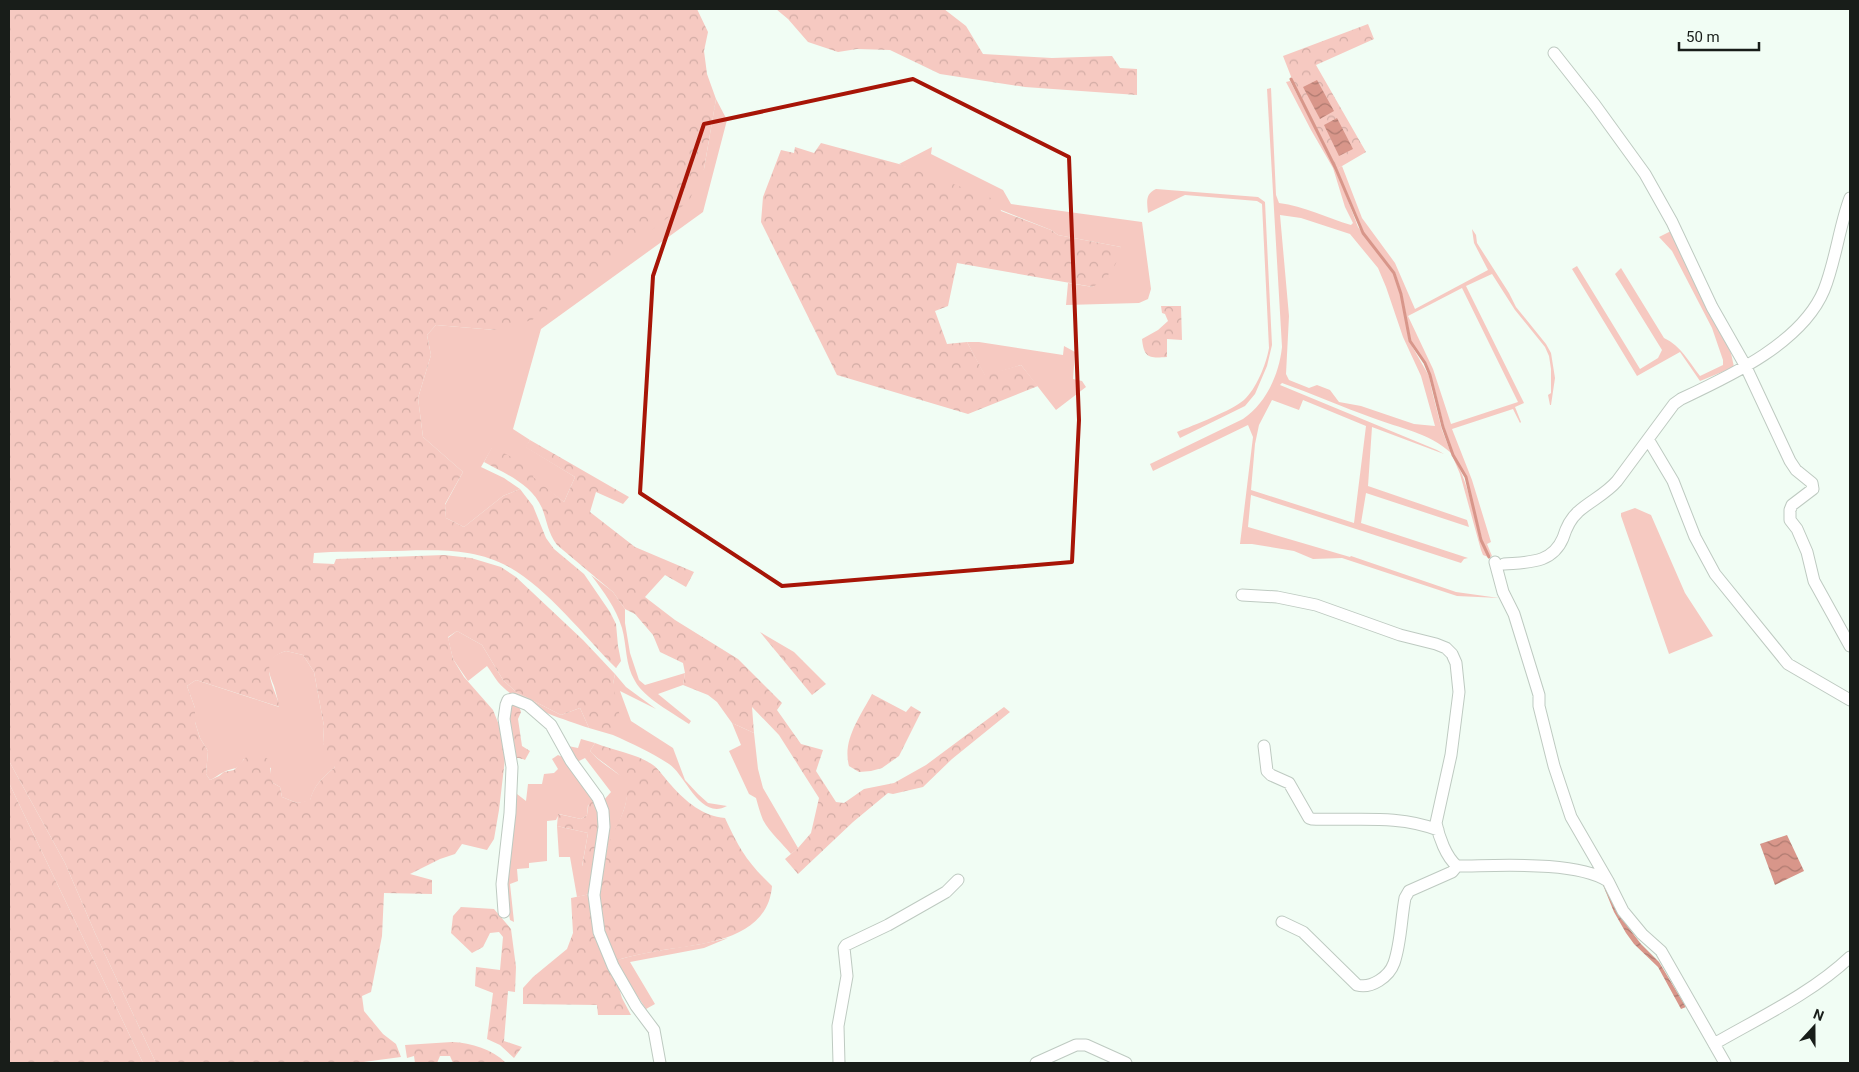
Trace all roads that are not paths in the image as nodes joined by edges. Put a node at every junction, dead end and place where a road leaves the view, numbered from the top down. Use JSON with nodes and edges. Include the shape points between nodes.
{"nodes":[{"id":1,"x":1554,"y":53,"type":"dead end"},
{"id":2,"x":1850,"y":198,"type":"edge"},
{"id":3,"x":1745,"y":365,"type":"junction"},
{"id":4,"x":1648,"y":439,"type":"junction"},
{"id":5,"x":1242,"y":595,"type":"dead end"},
{"id":6,"x":1850,"y":646,"type":"edge"},
{"id":7,"x":1850,"y":700,"type":"edge"},
{"id":8,"x":1264,"y":746,"type":"dead end"},
{"id":9,"x":1438,"y":830,"type":"junction"},
{"id":10,"x":1457,"y":866,"type":"junction"},
{"id":11,"x":958,"y":880,"type":"dead end"},
{"id":12,"x":1608,"y":881,"type":"junction"},
{"id":13,"x":504,"y":912,"type":"dead end"},
{"id":14,"x":1282,"y":922,"type":"dead end"},
{"id":15,"x":1850,"y":957,"type":"edge"},
{"id":16,"x":1714,"y":1044,"type":"junction"},
{"id":17,"x":660,"y":1063,"type":"edge"},
{"id":18,"x":839,"y":1063,"type":"edge"},
{"id":19,"x":1036,"y":1063,"type":"edge"},
{"id":20,"x":1126,"y":1063,"type":"edge"},
{"id":21,"x":1725,"y":1063,"type":"edge"}],
"edges":[{"from":1,"to":3,"type":"street","via":[[1645,174]]},
{"from":2,"to":3,"type":"street","via":[[1827,280],[1816,305],[1785,340]]},
{"from":3,"to":4,"type":"street","via":[[1681,399],[1666,413]]},
{"from":3,"to":6,"type":"street","via":[[1790,461],[1812,483],[1813,488],[1792,505],[1790,520],[1807,552],[1814,581]]},
{"from":4,"to":7,"type":"street","via":[[1673,481],[1695,537],[1715,574],[1788,664]]},
{"from":4,"to":12,"type":"street","via":[[1609,490],[1573,517],[1561,542],[1548,558],[1500,563],[1503,592],[1514,614],[1539,694],[1554,766],[1571,817]]},
{"from":5,"to":9,"type":"street","via":[[1277,597],[1316,605],[1400,635],[1436,644],[1452,654],[1459,692],[1451,755],[1437,815]]},
{"from":8,"to":9,"type":"street","via":[[1267,771],[1289,783],[1309,818],[1378,818]]},
{"from":9,"to":10,"type":"street","via":[[1452,862]]},
{"from":10,"to":12,"type":"street","via":[[1560,868]]},
{"from":10,"to":14,"type":"street","via":[[1452,872],[1409,891],[1405,898],[1394,964],[1372,985],[1357,985],[1303,932]]},
{"from":11,"to":18,"type":"street","via":[[946,892],[888,926],[855,939],[844,948],[847,976],[838,1026]]},
{"from":12,"to":16,"type":"street","via":[[1623,911],[1661,951]]},
{"from":13,"to":17,"type":"street","via":[[502,884],[512,767],[504,719],[506,704],[513,699],[528,705],[551,725],[571,761],[598,798],[604,827],[594,895],[599,932],[613,966],[654,1030]]},
{"from":15,"to":16,"type":"street","via":[[1802,994]]},
{"from":16,"to":21,"type":"street"},
{"from":19,"to":20,"type":"street","via":[[1076,1045],[1086,1045]]}]}
